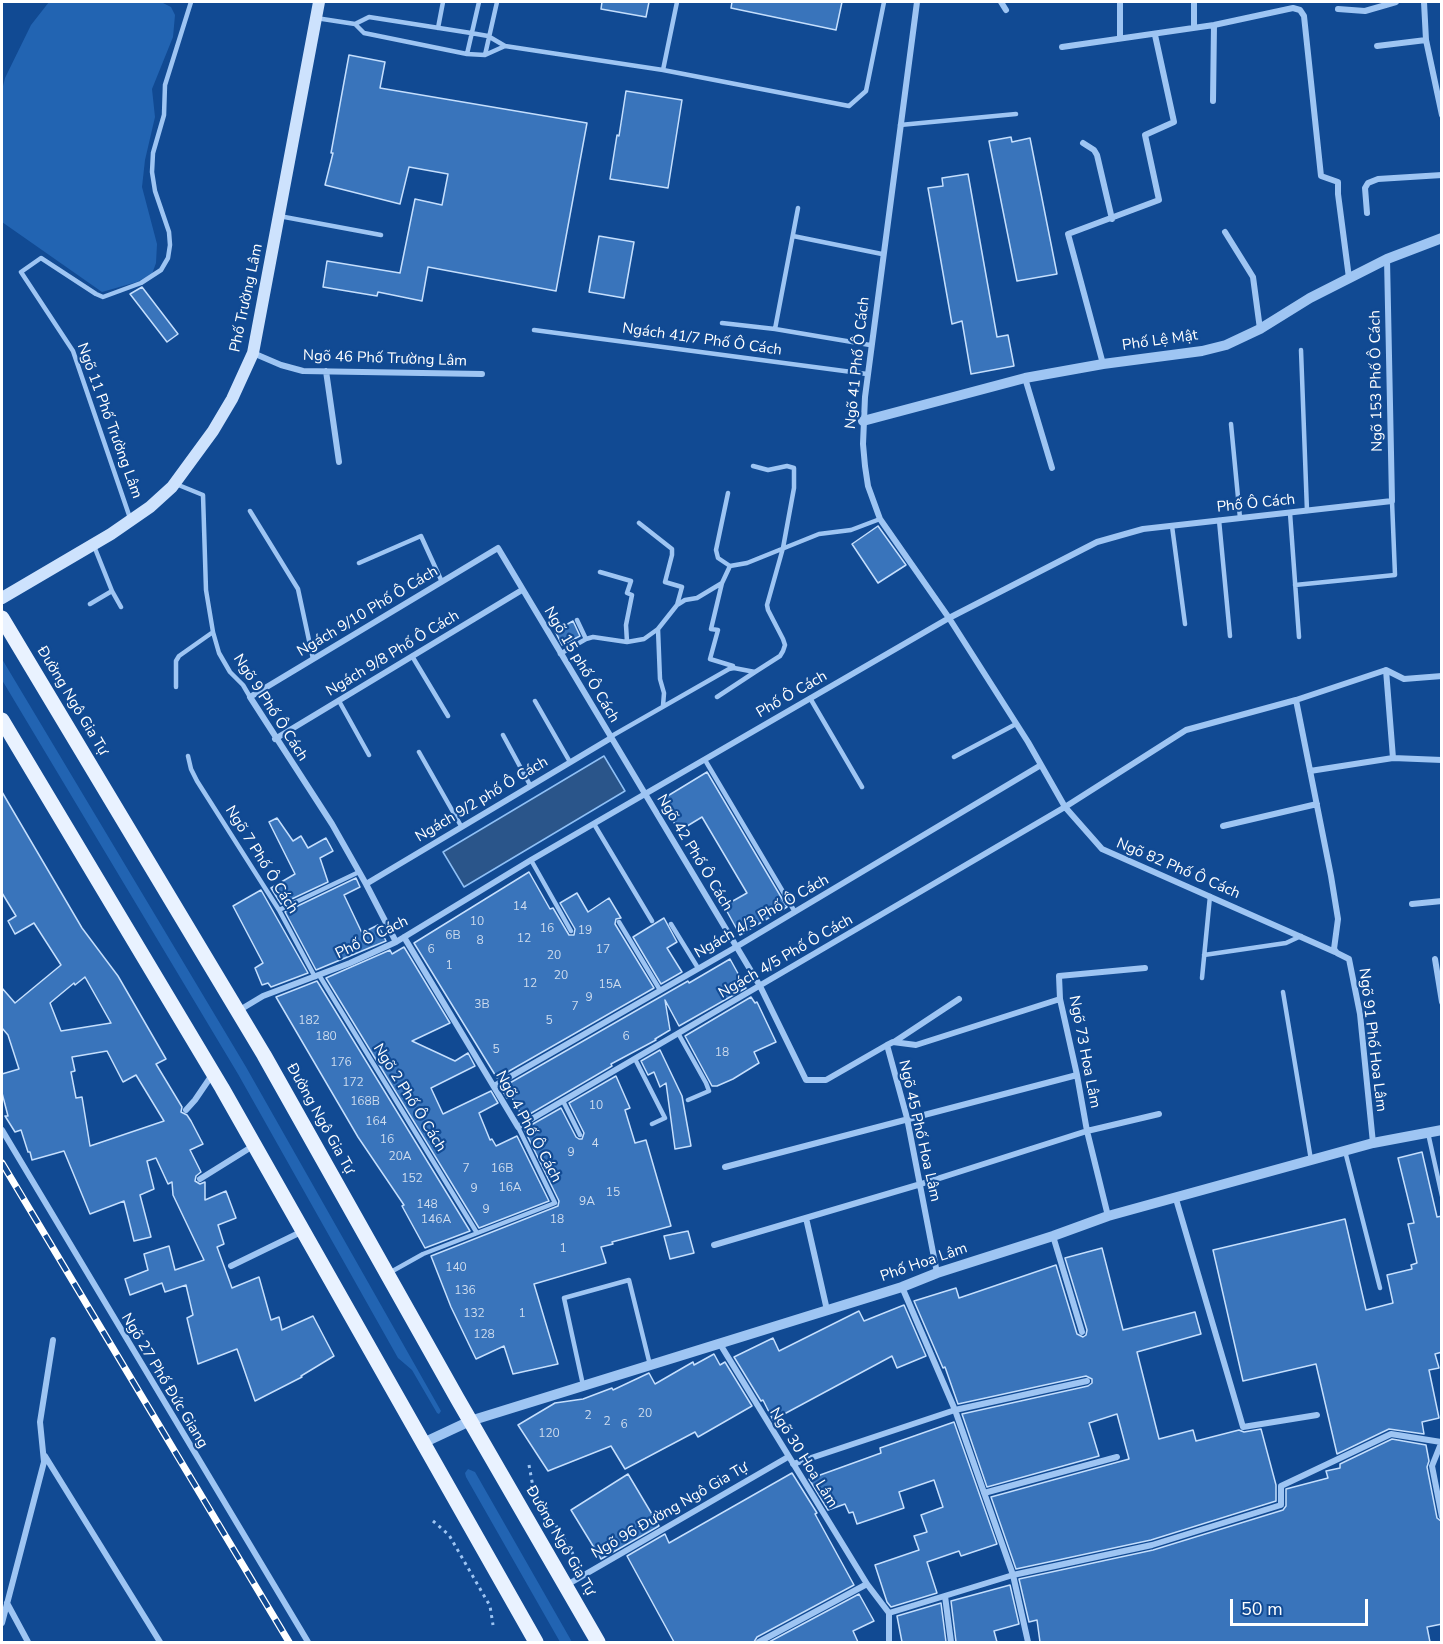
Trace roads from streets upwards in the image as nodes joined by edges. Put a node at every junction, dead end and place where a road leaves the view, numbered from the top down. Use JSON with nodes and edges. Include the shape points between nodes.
{"nodes":[{"id":1,"x":319,"y":2,"type":"edge"},
{"id":2,"x":917,"y":2,"type":"edge"},
{"id":3,"x":1001,"y":2,"type":"edge"},
{"id":4,"x":1120,"y":2,"type":"edge"},
{"id":5,"x":1194,"y":2,"type":"edge"},
{"id":6,"x":1396,"y":2,"type":"edge"},
{"id":7,"x":1425,"y":2,"type":"edge"},
{"id":8,"x":1338,"y":9,"type":"dead end"},
{"id":9,"x":1006,"y":10,"type":"dead end"},
{"id":10,"x":1214,"y":25,"type":"junction"},
{"id":11,"x":1194,"y":28,"type":"junction"},
{"id":12,"x":1155,"y":34,"type":"junction"},
{"id":13,"x":1120,"y":38,"type":"junction"},
{"id":14,"x":1426,"y":40,"type":"junction"},
{"id":15,"x":1377,"y":46,"type":"dead end"},
{"id":16,"x":1062,"y":47,"type":"dead end"},
{"id":17,"x":1213,"y":101,"type":"dead end"},
{"id":18,"x":1442,"y":115,"type":"edge"},
{"id":19,"x":1083,"y":143,"type":"dead end"},
{"id":20,"x":1442,"y":175,"type":"edge"},
{"id":21,"x":1367,"y":213,"type":"dead end"},
{"id":22,"x":1112,"y":219,"type":"junction"},
{"id":23,"x":1225,"y":232,"type":"dead end"},
{"id":24,"x":1442,"y":238,"type":"edge"},
{"id":25,"x":1387,"y":259,"type":"junction"},
{"id":26,"x":1349,"y":279,"type":"junction"},
{"id":27,"x":1260,"y":328,"type":"junction"},
{"id":28,"x":253,"y":353,"type":"junction"},
{"id":29,"x":1103,"y":364,"type":"junction"},
{"id":30,"x":326,"y":371,"type":"junction"},
{"id":31,"x":482,"y":374,"type":"dead end"},
{"id":32,"x":1025,"y":378,"type":"junction"},
{"id":33,"x":863,"y":421,"type":"junction"},
{"id":34,"x":339,"y":462,"type":"dead end"},
{"id":35,"x":1052,"y":468,"type":"dead end"},
{"id":36,"x":1392,"y":501,"type":"joint"},
{"id":37,"x":498,"y":548,"type":"joint"},
{"id":38,"x":522,"y":590,"type":"junction"},
{"id":39,"x":2,"y":598,"type":"edge"},
{"id":40,"x":2,"y":618,"type":"edge"},
{"id":41,"x":949,"y":618,"type":"junction"},
{"id":42,"x":1386,"y":670,"type":"junction"},
{"id":43,"x":1442,"y":676,"type":"edge"},
{"id":44,"x":250,"y":697,"type":"joint"},
{"id":45,"x":1296,"y":700,"type":"junction"},
{"id":46,"x":2,"y":720,"type":"edge"},
{"id":47,"x":610,"y":737,"type":"junction"},
{"id":48,"x":275,"y":739,"type":"junction"},
{"id":49,"x":1393,"y":758,"type":"junction"},
{"id":50,"x":1442,"y":760,"type":"edge"},
{"id":51,"x":1041,"y":765,"type":"junction"},
{"id":52,"x":1310,"y":771,"type":"junction"},
{"id":53,"x":645,"y":795,"type":"junction"},
{"id":54,"x":1317,"y":804,"type":"junction"},
{"id":55,"x":1065,"y":807,"type":"junction"},
{"id":56,"x":1223,"y":826,"type":"dead end"},
{"id":57,"x":366,"y":884,"type":"junction"},
{"id":58,"x":1442,"y":901,"type":"edge"},
{"id":59,"x":1412,"y":904,"type":"dead end"},
{"id":60,"x":404,"y":937,"type":"junction"},
{"id":61,"x":396,"y":942,"type":"junction"},
{"id":62,"x":736,"y":947,"type":"junction"},
{"id":63,"x":1335,"y":952,"type":"junction"},
{"id":64,"x":1434,"y":959,"type":"dead end"},
{"id":65,"x":1145,"y":968,"type":"dead end"},
{"id":66,"x":760,"y":986,"type":"junction"},
{"id":67,"x":959,"y":999,"type":"dead end"},
{"id":68,"x":1060,"y":999,"type":"junction"},
{"id":69,"x":1442,"y":1002,"type":"edge"},
{"id":70,"x":238,"y":1011,"type":"junction"},
{"id":71,"x":890,"y":1044,"type":"junction"},
{"id":72,"x":213,"y":1073,"type":"junction"},
{"id":73,"x":1077,"y":1074,"type":"junction"},
{"id":74,"x":494,"y":1086,"type":"junction"},
{"id":75,"x":186,"y":1110,"type":"dead end"},
{"id":76,"x":1159,"y":1113,"type":"dead end"},
{"id":77,"x":907,"y":1118,"type":"junction"},
{"id":78,"x":518,"y":1127,"type":"joint"},
{"id":79,"x":2,"y":1130,"type":"edge"},
{"id":80,"x":1442,"y":1130,"type":"edge"},
{"id":81,"x":1087,"y":1131,"type":"junction"},
{"id":82,"x":1373,"y":1143,"type":"junction"},
{"id":83,"x":255,"y":1145,"type":"junction"},
{"id":84,"x":725,"y":1167,"type":"dead end"},
{"id":85,"x":200,"y":1179,"type":"dead end"},
{"id":86,"x":921,"y":1184,"type":"junction"},
{"id":87,"x":1176,"y":1199,"type":"junction"},
{"id":88,"x":1108,"y":1216,"type":"junction"},
{"id":89,"x":806,"y":1218,"type":"junction"},
{"id":90,"x":303,"y":1232,"type":"junction"},
{"id":91,"x":1053,"y":1236,"type":"junction"},
{"id":92,"x":714,"y":1245,"type":"dead end"},
{"id":93,"x":231,"y":1266,"type":"dead end"},
{"id":94,"x":937,"y":1273,"type":"junction"},
{"id":95,"x":902,"y":1287,"type":"junction"},
{"id":96,"x":827,"y":1310,"type":"junction"},
{"id":97,"x":1082,"y":1332,"type":"dead end"},
{"id":98,"x":52,"y":1340,"type":"dead end"},
{"id":99,"x":720,"y":1344,"type":"junction"},
{"id":100,"x":1087,"y":1381,"type":"dead end"},
{"id":101,"x":955,"y":1410,"type":"junction"},
{"id":102,"x":1317,"y":1415,"type":"dead end"},
{"id":103,"x":470,"y":1421,"type":"junction"},
{"id":104,"x":1442,"y":1442,"type":"edge"},
{"id":105,"x":423,"y":1443,"type":"junction"},
{"id":106,"x":43,"y":1453,"type":"junction"},
{"id":107,"x":1117,"y":1456,"type":"dead end"},
{"id":108,"x":788,"y":1457,"type":"junction"},
{"id":109,"x":793,"y":1464,"type":"junction"},
{"id":110,"x":984,"y":1493,"type":"junction"},
{"id":111,"x":1442,"y":1516,"type":"edge"},
{"id":112,"x":1013,"y":1575,"type":"junction"},
{"id":113,"x":867,"y":1584,"type":"junction"},
{"id":114,"x":564,"y":1586,"type":"junction"},
{"id":115,"x":945,"y":1596,"type":"junction"},
{"id":116,"x":7,"y":1604,"type":"junction"},
{"id":117,"x":889,"y":1613,"type":"junction"},
{"id":118,"x":2,"y":1623,"type":"edge"},
{"id":119,"x":27,"y":1642,"type":"edge"},
{"id":120,"x":160,"y":1642,"type":"edge"},
{"id":121,"x":308,"y":1642,"type":"edge"},
{"id":122,"x":536,"y":1642,"type":"edge"},
{"id":123,"x":598,"y":1642,"type":"edge"},
{"id":124,"x":759,"y":1642,"type":"edge"},
{"id":125,"x":889,"y":1642,"type":"edge"},
{"id":126,"x":951,"y":1642,"type":"edge"},
{"id":127,"x":1028,"y":1642,"type":"edge"}],
"edges":[{"from":1,"to":28,"type":"main road","name":"Phố Trường Lâm"},
{"from":2,"to":33,"type":"street","name":"Ngõ 41 Phố Ô Cách"},
{"from":3,"to":9,"type":"street"},
{"from":4,"to":13,"type":"street"},
{"from":5,"to":11,"type":"street"},
{"from":6,"to":8,"type":"street","via":[[1365,11]]},
{"from":7,"to":14,"type":"street"},
{"from":10,"to":11,"type":"street"},
{"from":10,"to":17,"type":"street"},
{"from":10,"to":26,"type":"street","via":[[1293,8],[1304,16],[1321,176],[1338,182]]},
{"from":11,"to":12,"type":"street"},
{"from":12,"to":13,"type":"street"},
{"from":12,"to":22,"type":"street","via":[[1174,122],[1145,135],[1159,200]]},
{"from":13,"to":16,"type":"street"},
{"from":14,"to":15,"type":"street"},
{"from":14,"to":18,"type":"street"},
{"from":19,"to":22,"type":"street","via":[[1096,155]]},
{"from":20,"to":21,"type":"street","via":[[1368,183]]},
{"from":22,"to":29,"type":"street","via":[[1068,234]]},
{"from":23,"to":27,"type":"street","via":[[1253,277]]},
{"from":24,"to":25,"type":"street","name":"Phố Lệ Mật"},
{"from":25,"to":26,"type":"street","name":"Phố Lệ Mật"},
{"from":25,"to":36,"type":"street","name":"Ngõ 153 Phố Ô Cách"},
{"from":26,"to":27,"type":"street","name":"Phố Lệ Mật"},
{"from":27,"to":29,"type":"street","name":"Phố Lệ Mật","via":[[1226,345],[1202,351]]},
{"from":28,"to":30,"type":"street","name":"Ngõ 46 Phố Trường Lâm","via":[[281,365]]},
{"from":28,"to":39,"type":"main road","name":"Phố Trường Lâm","via":[[213,431],[175,483],[131,520]]},
{"from":29,"to":32,"type":"street","name":"Phố Lệ Mật"},
{"from":30,"to":31,"type":"street","name":"Ngõ 46 Phố Trường Lâm"},
{"from":30,"to":34,"type":"street"},
{"from":32,"to":33,"type":"street","name":"Phố Lệ Mật"},
{"from":32,"to":35,"type":"street"},
{"from":33,"to":41,"type":"street","name":"Ngõ 41 Phố Ô Cách","via":[[868,486],[880,519]]},
{"from":36,"to":41,"type":"street","name":"Phố Ô Cách","via":[[1127,532],[1097,542]]},
{"from":37,"to":38,"type":"street","name":"Ngõ 15 phố Ô Cách"},
{"from":37,"to":44,"type":"street","name":"Ngách 9/10 Phố Ô Cách"},
{"from":38,"to":47,"type":"street","name":"Ngõ 15 phố Ô Cách"},
{"from":38,"to":48,"type":"street","name":"Ngách 9/8 Phố Ô Cách"},
{"from":40,"to":70,"type":"main road","name":"Đường Ngô Gia Tự"},
{"from":41,"to":51,"type":"street","name":"Ngõ 82 Phố Ô Cách"},
{"from":41,"to":53,"type":"street","name":"Phố Ô Cách"},
{"from":42,"to":43,"type":"street","via":[[1404,679]]},
{"from":42,"to":45,"type":"street","name":"Ngách 4/5 Phố Ô Cách"},
{"from":42,"to":49,"type":"street"},
{"from":44,"to":48,"type":"street","name":"Ngõ 9 Phố Ô Cách"},
{"from":45,"to":52,"type":"street"},
{"from":45,"to":55,"type":"street","name":"Ngách 4/5 Phố Ô Cách","via":[[1186,730]]},
{"from":46,"to":72,"type":"main road"},
{"from":47,"to":53,"type":"street","name":"Ngõ 15 phố Ô Cách"},
{"from":47,"to":57,"type":"street","name":"Ngách 9/2 phố Ô Cách"},
{"from":48,"to":57,"type":"street","name":"Ngõ 9 Phố Ô Cách","via":[[332,824]]},
{"from":49,"to":50,"type":"street"},
{"from":49,"to":52,"type":"street"},
{"from":51,"to":55,"type":"street","name":"Ngõ 82 Phố Ô Cách"},
{"from":51,"to":62,"type":"street","name":"Ngách 4/3 Phố Ô Cách"},
{"from":52,"to":54,"type":"street"},
{"from":53,"to":60,"type":"street","name":"Phố Ô Cách"},
{"from":53,"to":62,"type":"street","name":"Ngõ 42 Phố Ô Cách"},
{"from":54,"to":56,"type":"street"},
{"from":54,"to":63,"type":"street","via":[[1338,918]]},
{"from":55,"to":63,"type":"street","name":"Ngõ 82 Phố Ô Cách","via":[[1102,849]]},
{"from":55,"to":66,"type":"street","name":"Ngách 4/5 Phố Ô Cách"},
{"from":57,"to":61,"type":"street","name":"Ngõ 9 Phố Ô Cách"},
{"from":58,"to":59,"type":"street"},
{"from":60,"to":61,"type":"street","name":"Phố Ô Cách"},
{"from":60,"to":74,"type":"street","name":"Ngõ 4 Phố Ô Cách"},
{"from":61,"to":70,"type":"street","name":"Phố Ô Cách","via":[[263,996]]},
{"from":62,"to":66,"type":"street","name":"Ngõ 42 Phố Ô Cách"},
{"from":62,"to":74,"type":"street","name":"Ngách 4/3 Phố Ô Cách"},
{"from":63,"to":82,"type":"street","name":"Ngõ 91 Phố Hoa Lâm","via":[[1349,959],[1360,1014]]},
{"from":64,"to":69,"type":"street"},
{"from":65,"to":68,"type":"street","name":"Ngõ 73 Hoa Lâm","via":[[1059,976]]},
{"from":66,"to":71,"type":"street","name":"Ngõ 45 Phố Hoa Lâm","via":[[806,1080],[826,1080]]},
{"from":66,"to":78,"type":"street","name":"Ngách 4/5 Phố Ô Cách"},
{"from":67,"to":71,"type":"street"},
{"from":68,"to":71,"type":"street","via":[[916,1045]]},
{"from":68,"to":73,"type":"street","name":"Ngõ 73 Hoa Lâm"},
{"from":70,"to":103,"type":"main road","name":"Đường Ngô Gia Tự"},
{"from":71,"to":77,"type":"street","name":"Ngõ 45 Phố Hoa Lâm"},
{"from":72,"to":75,"type":"street"},
{"from":72,"to":83,"type":"main road"},
{"from":73,"to":77,"type":"street"},
{"from":73,"to":81,"type":"street","name":"Ngõ 73 Hoa Lâm"},
{"from":74,"to":78,"type":"street","name":"Ngõ 4 Phố Ô Cách"},
{"from":76,"to":81,"type":"street"},
{"from":77,"to":84,"type":"street"},
{"from":77,"to":86,"type":"street","name":"Ngõ 45 Phố Hoa Lâm"},
{"from":79,"to":121,"type":"street","name":"Ngõ 27 Phố Đức Giang"},
{"from":80,"to":82,"type":"street","name":"Phố Hoa Lâm"},
{"from":81,"to":86,"type":"street"},
{"from":81,"to":88,"type":"street","name":"Ngõ 73 Hoa Lâm"},
{"from":82,"to":87,"type":"street","name":"Phố Hoa Lâm"},
{"from":83,"to":85,"type":"street"},
{"from":83,"to":90,"type":"main road"},
{"from":86,"to":89,"type":"street"},
{"from":86,"to":94,"type":"street","name":"Ngõ 45 Phố Hoa Lâm"},
{"from":87,"to":88,"type":"street","name":"Phố Hoa Lâm"},
{"from":87,"to":102,"type":"street","via":[[1243,1427]]},
{"from":88,"to":91,"type":"street","name":"Phố Hoa Lâm"},
{"from":89,"to":92,"type":"street"},
{"from":89,"to":96,"type":"street"},
{"from":90,"to":93,"type":"street"},
{"from":90,"to":105,"type":"main road"},
{"from":91,"to":94,"type":"street","name":"Phố Hoa Lâm"},
{"from":91,"to":97,"type":"street"},
{"from":94,"to":95,"type":"street","name":"Phố Hoa Lâm"},
{"from":95,"to":96,"type":"street","name":"Phố Hoa Lâm"},
{"from":95,"to":101,"type":"street"},
{"from":96,"to":99,"type":"street","name":"Phố Hoa Lâm"},
{"from":98,"to":106,"type":"street","via":[[40,1422]]},
{"from":99,"to":103,"type":"street","name":"Phố Hoa Lâm"},
{"from":99,"to":108,"type":"street","name":"Ngõ 30 Hoa Lâm"},
{"from":100,"to":101,"type":"street"},
{"from":101,"to":109,"type":"street"},
{"from":101,"to":110,"type":"street"},
{"from":103,"to":105,"type":"street","name":"Phố Hoa Lâm"},
{"from":103,"to":114,"type":"main road","name":"Đường Ngô Gia Tự"},
{"from":104,"to":111,"type":"street","via":[[1432,1466]]},
{"from":104,"to":112,"type":"street","via":[[1391,1434],[1281,1486],[1281,1506],[1152,1545]]},
{"from":105,"to":122,"type":"main road"},
{"from":106,"to":116,"type":"street","via":[[44,1462]]},
{"from":106,"to":120,"type":"street"},
{"from":107,"to":110,"type":"street"},
{"from":108,"to":109,"type":"street","name":"Ngõ 30 Hoa Lâm"},
{"from":108,"to":114,"type":"street","name":"Ngõ 96 Đường Ngô Gia Tự"},
{"from":109,"to":113,"type":"street","name":"Ngõ 30 Hoa Lâm"},
{"from":110,"to":112,"type":"street"},
{"from":112,"to":115,"type":"street"},
{"from":112,"to":127,"type":"street"},
{"from":113,"to":117,"type":"street","name":"Ngõ 30 Hoa Lâm"},
{"from":113,"to":124,"type":"street"},
{"from":114,"to":123,"type":"main road","name":"Đường Ngô Gia Tự"},
{"from":115,"to":117,"type":"street"},
{"from":115,"to":126,"type":"street"},
{"from":116,"to":118,"type":"street"},
{"from":116,"to":119,"type":"street"},
{"from":117,"to":125,"type":"street"}]}
